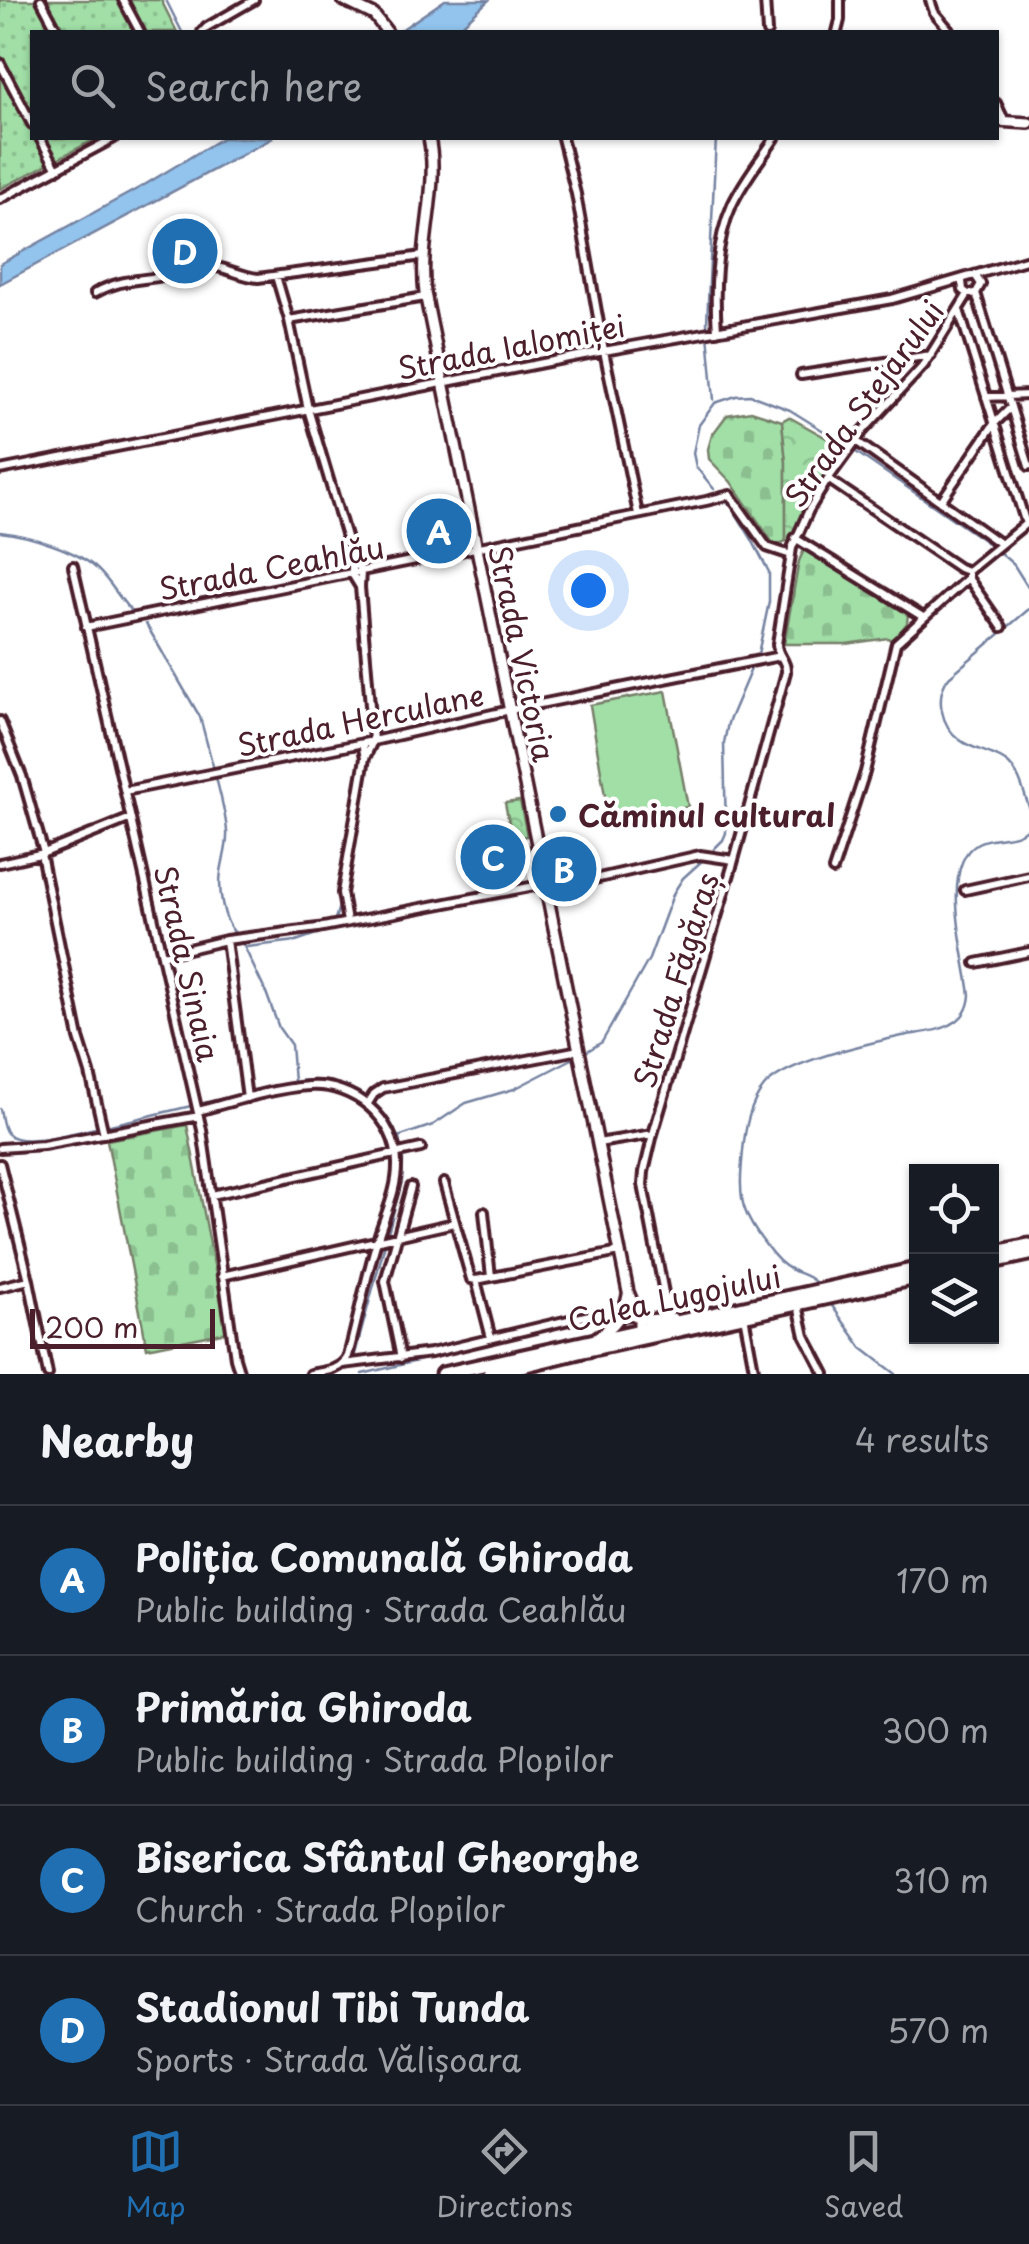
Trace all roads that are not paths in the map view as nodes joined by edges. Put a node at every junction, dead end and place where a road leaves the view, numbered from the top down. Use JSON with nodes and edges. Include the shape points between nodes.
{"nodes":[{"id":1,"x":41,"y":0,"type":"edge"},
{"id":2,"x":123,"y":0,"type":"edge"},
{"id":3,"x":254,"y":0,"type":"edge"},
{"id":4,"x":343,"y":0,"type":"edge"},
{"id":5,"x":765,"y":0,"type":"edge"},
{"id":6,"x":840,"y":0,"type":"edge"},
{"id":7,"x":930,"y":0,"type":"edge"},
{"id":8,"x":384,"y":28,"type":"edge"},
{"id":9,"x":57,"y":30,"type":"edge"},
{"id":10,"x":139,"y":30,"type":"edge"},
{"id":11,"x":204,"y":30,"type":"edge"},
{"id":12,"x":767,"y":30,"type":"edge"},
{"id":13,"x":837,"y":30,"type":"edge"},
{"id":14,"x":949,"y":30,"type":"edge"},
{"id":15,"x":0,"y":63,"type":"edge"},
{"id":16,"x":30,"y":120,"type":"edge"},
{"id":17,"x":1001,"y":122,"type":"edge"},
{"id":18,"x":1029,"y":123,"type":"edge"},
{"id":19,"x":41,"y":140,"type":"edge"},
{"id":20,"x":109,"y":140,"type":"edge"},
{"id":21,"x":430,"y":140,"type":"edge"},
{"id":22,"x":562,"y":140,"type":"edge"},
{"id":23,"x":775,"y":140,"type":"edge"},
{"id":24,"x":57,"y":168,"type":"junction"},
{"id":25,"x":0,"y":199,"type":"edge"},
{"id":26,"x":423,"y":256,"type":"junction"},
{"id":27,"x":1029,"y":258,"type":"edge"},
{"id":28,"x":276,"y":276,"type":"junction"},
{"id":29,"x":975,"y":276,"type":"junction"},
{"id":30,"x":962,"y":279,"type":"junction"},
{"id":31,"x":95,"y":293,"type":"dead end"},
{"id":32,"x":972,"y":293,"type":"junction"},
{"id":33,"x":425,"y":297,"type":"junction"},
{"id":34,"x":959,"y":309,"type":"junction"},
{"id":35,"x":289,"y":320,"type":"junction"},
{"id":36,"x":710,"y":332,"type":"junction"},
{"id":37,"x":604,"y":351,"type":"junction"},
{"id":38,"x":931,"y":354,"type":"junction"},
{"id":39,"x":801,"y":375,"type":"dead end"},
{"id":40,"x":442,"y":382,"type":"junction"},
{"id":41,"x":1007,"y":394,"type":"junction"},
{"id":42,"x":1029,"y":394,"type":"edge"},
{"id":43,"x":986,"y":397,"type":"junction"},
{"id":44,"x":1011,"y":407,"type":"junction"},
{"id":45,"x":308,"y":410,"type":"junction"},
{"id":46,"x":994,"y":424,"type":"junction"},
{"id":47,"x":852,"y":445,"type":"junction"},
{"id":48,"x":1029,"y":466,"type":"edge"},
{"id":49,"x":0,"y":470,"type":"edge"},
{"id":50,"x":828,"y":479,"type":"junction"},
{"id":51,"x":940,"y":501,"type":"junction"},
{"id":52,"x":638,"y":514,"type":"junction"},
{"id":53,"x":1027,"y":522,"type":"edge"},
{"id":54,"x":795,"y":538,"type":"junction"},
{"id":55,"x":999,"y":543,"type":"junction"},
{"id":56,"x":476,"y":547,"type":"junction"},
{"id":57,"x":790,"y":555,"type":"junction"},
{"id":58,"x":73,"y":566,"type":"dead end"},
{"id":59,"x":357,"y":573,"type":"junction"},
{"id":60,"x":968,"y":575,"type":"junction"},
{"id":61,"x":923,"y":617,"type":"junction"},
{"id":62,"x":86,"y":627,"type":"junction"},
{"id":63,"x":1002,"y":628,"type":"dead end"},
{"id":64,"x":781,"y":656,"type":"junction"},
{"id":65,"x":510,"y":710,"type":"junction"},
{"id":66,"x":0,"y":721,"type":"edge"},
{"id":67,"x":368,"y":742,"type":"junction"},
{"id":68,"x":125,"y":791,"type":"junction"},
{"id":69,"x":132,"y":818,"type":"junction"},
{"id":70,"x":43,"y":854,"type":"junction"},
{"id":71,"x":734,"y":860,"type":"junction"},
{"id":72,"x":0,"y":863,"type":"edge"},
{"id":73,"x":833,"y":870,"type":"dead end"},
{"id":74,"x":1029,"y":876,"type":"edge"},
{"id":75,"x":545,"y":887,"type":"junction"},
{"id":76,"x":965,"y":890,"type":"dead end"},
{"id":77,"x":347,"y":922,"type":"junction"},
{"id":78,"x":226,"y":940,"type":"junction"},
{"id":79,"x":1029,"y":952,"type":"edge"},
{"id":80,"x":163,"y":955,"type":"junction"},
{"id":81,"x":976,"y":963,"type":"dead end"},
{"id":82,"x":580,"y":1050,"type":"junction"},
{"id":83,"x":247,"y":1094,"type":"junction"},
{"id":84,"x":369,"y":1101,"type":"junction"},
{"id":85,"x":197,"y":1108,"type":"junction"},
{"id":86,"x":104,"y":1134,"type":"junction"},
{"id":87,"x":653,"y":1134,"type":"junction"},
{"id":88,"x":598,"y":1144,"type":"junction"},
{"id":89,"x":0,"y":1148,"type":"edge"},
{"id":90,"x":421,"y":1148,"type":"dead end"},
{"id":91,"x":401,"y":1152,"type":"junction"},
{"id":92,"x":0,"y":1164,"type":"edge"},
{"id":93,"x":444,"y":1183,"type":"dead end"},
{"id":94,"x":411,"y":1187,"type":"dead end"},
{"id":95,"x":212,"y":1195,"type":"junction"},
{"id":96,"x":484,"y":1212,"type":"dead end"},
{"id":97,"x":454,"y":1223,"type":"junction"},
{"id":98,"x":386,"y":1239,"type":"junction"},
{"id":99,"x":1029,"y":1246,"type":"edge"},
{"id":100,"x":620,"y":1252,"type":"junction"},
{"id":101,"x":999,"y":1252,"type":"edge"},
{"id":102,"x":1029,"y":1254,"type":"edge"},
{"id":103,"x":999,"y":1260,"type":"edge"},
{"id":104,"x":909,"y":1271,"type":"edge"},
{"id":105,"x":222,"y":1276,"type":"junction"},
{"id":106,"x":492,"y":1277,"type":"junction"},
{"id":107,"x":473,"y":1279,"type":"junction"},
{"id":108,"x":909,"y":1279,"type":"edge"},
{"id":109,"x":29,"y":1280,"type":"junction"},
{"id":110,"x":0,"y":1287,"type":"edge"},
{"id":111,"x":628,"y":1292,"type":"junction"},
{"id":112,"x":797,"y":1303,"type":"junction"},
{"id":113,"x":744,"y":1315,"type":"junction"},
{"id":114,"x":620,"y":1316,"type":"junction"},
{"id":115,"x":701,"y":1316,"type":"junction"},
{"id":116,"x":662,"y":1319,"type":"junction"},
{"id":117,"x":640,"y":1324,"type":"junction"},
{"id":118,"x":492,"y":1338,"type":"junction"},
{"id":119,"x":587,"y":1342,"type":"junction"},
{"id":120,"x":620,"y":1343,"type":"junction"},
{"id":121,"x":402,"y":1358,"type":"junction"},
{"id":122,"x":342,"y":1364,"type":"junction"},
{"id":123,"x":48,"y":1374,"type":"edge"},
{"id":124,"x":240,"y":1374,"type":"edge"},
{"id":125,"x":310,"y":1374,"type":"edge"},
{"id":126,"x":442,"y":1374,"type":"edge"},
{"id":127,"x":489,"y":1374,"type":"edge"},
{"id":128,"x":755,"y":1374,"type":"edge"},
{"id":129,"x":825,"y":1374,"type":"edge"}],
"edges":[{"from":1,"to":9,"type":"street"},
{"from":2,"to":10,"type":"street"},
{"from":3,"to":11,"type":"street"},
{"from":4,"to":8,"type":"street"},
{"from":5,"to":12,"type":"street"},
{"from":6,"to":13,"type":"street"},
{"from":7,"to":14,"type":"street"},
{"from":15,"to":16,"type":"street"},
{"from":17,"to":18,"type":"street"},
{"from":19,"to":24,"type":"street"},
{"from":20,"to":24,"type":"street"},
{"from":21,"to":26,"type":"street","name":"Strada Victoria"},
{"from":22,"to":37,"type":"street"},
{"from":23,"to":36,"type":"street","via":[[728,215]]},
{"from":24,"to":25,"type":"street"},
{"from":26,"to":28,"type":"street"},
{"from":26,"to":33,"type":"street","name":"Strada Victoria"},
{"from":27,"to":29,"type":"street","name":"Strada Ialomiței"},
{"from":28,"to":31,"type":"street","via":[[204,266],[116,282]]},
{"from":28,"to":35,"type":"street"},
{"from":29,"to":30,"type":"street","name":"Strada Ialomiței"},
{"from":29,"to":32,"type":"street","name":"Strada Stejarului","via":[[981,284]]},
{"from":30,"to":32,"type":"street","name":"Strada Stejarului","via":[[963,290]]},
{"from":30,"to":36,"type":"street","name":"Strada Ialomiței"},
{"from":32,"to":34,"type":"street","name":"Strada Stejarului"},
{"from":32,"to":41,"type":"street"},
{"from":33,"to":35,"type":"street"},
{"from":33,"to":40,"type":"street","name":"Strada Victoria"},
{"from":34,"to":38,"type":"street","name":"Strada Stejarului"},
{"from":34,"to":43,"type":"street"},
{"from":35,"to":45,"type":"street"},
{"from":36,"to":37,"type":"street","name":"Strada Ialomiței"},
{"from":37,"to":40,"type":"street","name":"Strada Ialomiței"},
{"from":37,"to":52,"type":"street"},
{"from":38,"to":39,"type":"street"},
{"from":38,"to":47,"type":"street","name":"Strada Stejarului"},
{"from":40,"to":45,"type":"street","name":"Strada Ialomiței"},
{"from":40,"to":56,"type":"street","name":"Strada Victoria"},
{"from":41,"to":42,"type":"street"},
{"from":41,"to":43,"type":"street"},
{"from":41,"to":44,"type":"street"},
{"from":43,"to":46,"type":"street"},
{"from":44,"to":46,"type":"street"},
{"from":44,"to":48,"type":"street"},
{"from":45,"to":49,"type":"street","name":"Strada Ialomiței"},
{"from":45,"to":59,"type":"street"},
{"from":46,"to":51,"type":"street"},
{"from":46,"to":53,"type":"street"},
{"from":47,"to":50,"type":"street","name":"Strada Stejarului"},
{"from":47,"to":51,"type":"street"},
{"from":50,"to":54,"type":"street","name":"Strada Stejarului"},
{"from":50,"to":60,"type":"street"},
{"from":51,"to":55,"type":"street"},
{"from":52,"to":56,"type":"street","name":"Strada Ceahlău"},
{"from":52,"to":57,"type":"street","name":"Strada Ceahlău","via":[[730,495],[767,547]]},
{"from":53,"to":55,"type":"street"},
{"from":54,"to":57,"type":"street","name":"Strada Stejarului"},
{"from":54,"to":61,"type":"street"},
{"from":55,"to":60,"type":"street"},
{"from":56,"to":59,"type":"street","name":"Strada Ceahlău"},
{"from":56,"to":65,"type":"street","name":"Strada Victoria"},
{"from":57,"to":64,"type":"street","name":"Strada Stejarului","via":[[777,644]]},
{"from":58,"to":62,"type":"street","name":"Strada Sinaia"},
{"from":59,"to":62,"type":"street","name":"Strada Ceahlău"},
{"from":59,"to":67,"type":"street"},
{"from":60,"to":61,"type":"street"},
{"from":60,"to":63,"type":"street"},
{"from":61,"to":73,"type":"street","via":[[894,648]]},
{"from":62,"to":68,"type":"street","name":"Strada Sinaia"},
{"from":64,"to":65,"type":"street","name":"Strada Herculane"},
{"from":64,"to":71,"type":"street","name":"Strada Făgăraș","via":[[786,672]]},
{"from":65,"to":67,"type":"street","name":"Strada Herculane"},
{"from":65,"to":75,"type":"street","name":"Strada Victoria"},
{"from":66,"to":70,"type":"street"},
{"from":67,"to":68,"type":"street","name":"Strada Herculane"},
{"from":67,"to":77,"type":"street","via":[[342,894]]},
{"from":68,"to":69,"type":"street","name":"Strada Sinaia"},
{"from":69,"to":70,"type":"street"},
{"from":69,"to":80,"type":"street","name":"Strada Sinaia"},
{"from":70,"to":72,"type":"street"},
{"from":70,"to":86,"type":"street"},
{"from":71,"to":75,"type":"street","via":[[700,855]]},
{"from":71,"to":87,"type":"street","name":"Strada Făgăraș"},
{"from":74,"to":76,"type":"street"},
{"from":75,"to":77,"type":"street"},
{"from":75,"to":82,"type":"street","name":"Strada Victoria"},
{"from":77,"to":78,"type":"street"},
{"from":78,"to":80,"type":"street"},
{"from":78,"to":83,"type":"street"},
{"from":79,"to":81,"type":"street"},
{"from":80,"to":85,"type":"street","name":"Strada Sinaia"},
{"from":82,"to":84,"type":"street","via":[[383,1088]]},
{"from":82,"to":88,"type":"street","name":"Strada Victoria"},
{"from":83,"to":84,"type":"street","via":[[314,1086]]},
{"from":83,"to":85,"type":"street"},
{"from":84,"to":91,"type":"street"},
{"from":85,"to":86,"type":"street"},
{"from":85,"to":95,"type":"street","name":"Strada Sinaia"},
{"from":86,"to":89,"type":"street"},
{"from":87,"to":88,"type":"street"},
{"from":87,"to":116,"type":"street","name":"Strada Făgăraș","via":[[643,1181],[666,1298]]},
{"from":88,"to":100,"type":"street","name":"Strada Victoria"},
{"from":90,"to":91,"type":"street"},
{"from":91,"to":95,"type":"street"},
{"from":91,"to":98,"type":"street"},
{"from":92,"to":109,"type":"street"},
{"from":93,"to":97,"type":"street"},
{"from":94,"to":98,"type":"street"},
{"from":95,"to":105,"type":"street","name":"Strada Sinaia"},
{"from":96,"to":106,"type":"street"},
{"from":97,"to":98,"type":"street"},
{"from":97,"to":107,"type":"street"},
{"from":98,"to":105,"type":"street"},
{"from":98,"to":121,"type":"street","via":[[385,1281]]},
{"from":98,"to":122,"type":"street"},
{"from":99,"to":101,"type":"main road"},
{"from":100,"to":106,"type":"street"},
{"from":100,"to":111,"type":"street","name":"Strada Victoria"},
{"from":102,"to":103,"type":"main road"},
{"from":104,"to":115,"type":"main road","name":"Calea Lugojului"},
{"from":105,"to":124,"type":"street","name":"Strada Sinaia"},
{"from":106,"to":107,"type":"street"},
{"from":107,"to":118,"type":"street"},
{"from":108,"to":112,"type":"main road","name":"Calea Lugojului"},
{"from":109,"to":110,"type":"street"},
{"from":109,"to":123,"type":"street"},
{"from":111,"to":114,"type":"street","name":"Strada Victoria"},
{"from":111,"to":117,"type":"street","name":"Strada Victoria"},
{"from":112,"to":113,"type":"main road","name":"Calea Lugojului"},
{"from":112,"to":129,"type":"street","via":[[804,1336]]},
{"from":113,"to":120,"type":"main road","name":"Calea Lugojului"},
{"from":113,"to":128,"type":"street"},
{"from":114,"to":117,"type":"street","via":[[632,1314]]},
{"from":114,"to":118,"type":"street","via":[[598,1313]]},
{"from":114,"to":119,"type":"street"},
{"from":115,"to":116,"type":"street"},
{"from":115,"to":117,"type":"main road","name":"Calea Lugojului"},
{"from":116,"to":117,"type":"street"},
{"from":117,"to":119,"type":"main road","name":"Calea Lugojului"},
{"from":117,"to":120,"type":"street","via":[[636,1336]]},
{"from":118,"to":121,"type":"street"},
{"from":119,"to":126,"type":"main road","name":"Calea Lugojului"},
{"from":120,"to":127,"type":"main road","name":"Calea Lugojului"},
{"from":121,"to":122,"type":"street"},
{"from":122,"to":125,"type":"street"}]}
